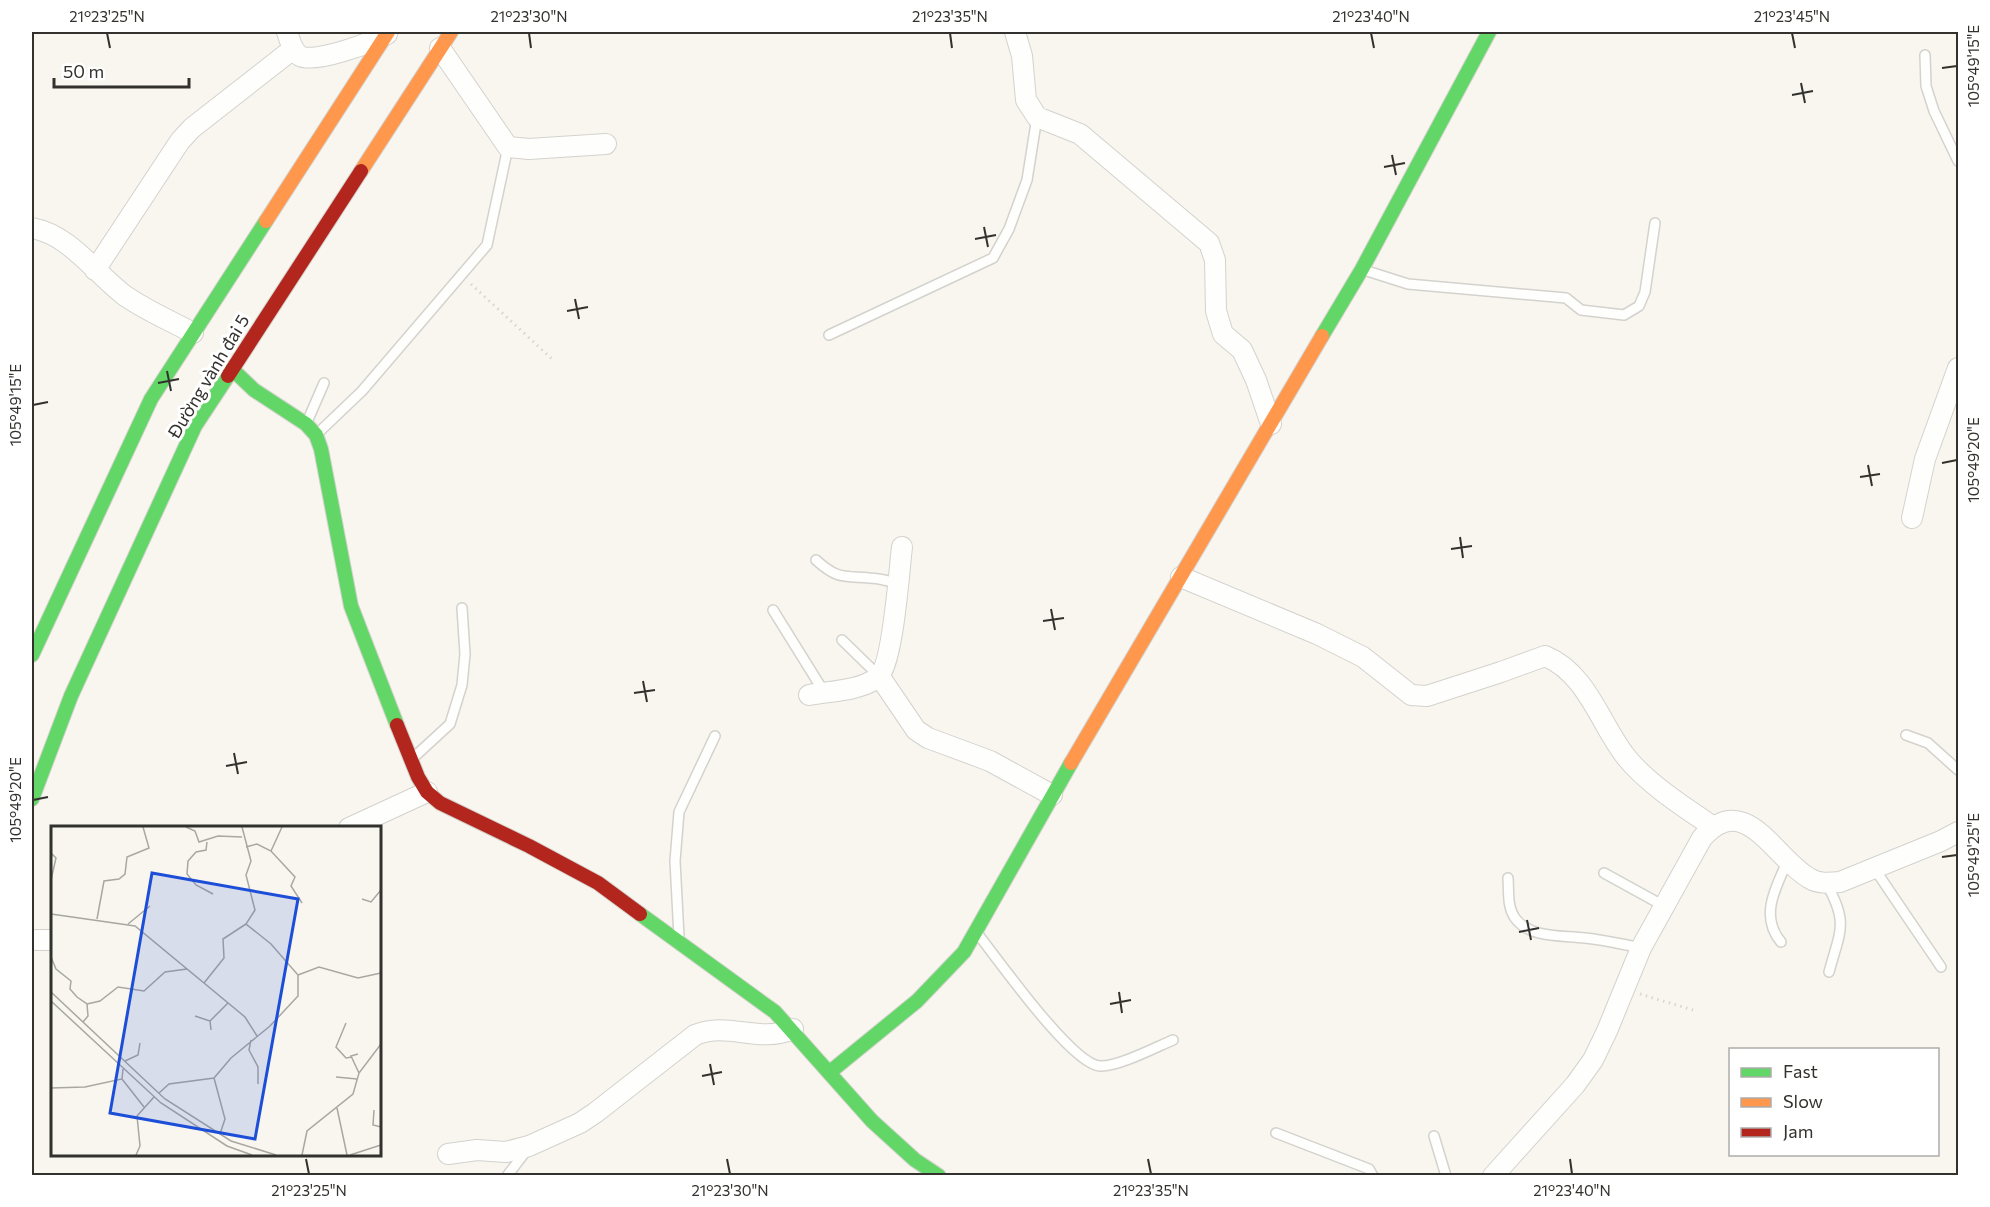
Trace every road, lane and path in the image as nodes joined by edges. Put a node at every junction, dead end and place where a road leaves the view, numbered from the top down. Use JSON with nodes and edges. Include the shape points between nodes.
{"nodes":[{"id":1,"x":1015,"y":32,"type":"edge"},
{"id":2,"x":1489,"y":32,"type":"edge"},
{"id":3,"x":388,"y":33,"type":"edge"},
{"id":4,"x":290,"y":40,"type":"edge"},
{"id":5,"x":445,"y":40,"type":"edge"},
{"id":6,"x":1925,"y":55,"type":"dead end"},
{"id":7,"x":1036,"y":117,"type":"junction"},
{"id":8,"x":606,"y":144,"type":"dead end"},
{"id":9,"x":508,"y":147,"type":"junction"},
{"id":10,"x":1959,"y":161,"type":"edge"},
{"id":11,"x":1655,"y":223,"type":"dead end"},
{"id":12,"x":32,"y":228,"type":"edge"},
{"id":13,"x":1362,"y":269,"type":"junction"},
{"id":14,"x":95,"y":270,"type":"junction"},
{"id":15,"x":461,"y":274,"type":"junction"},
{"id":16,"x":193,"y":333,"type":"junction"},
{"id":17,"x":829,"y":335,"type":"dead end"},
{"id":18,"x":553,"y":360,"type":"dead end"},
{"id":19,"x":232,"y":369,"type":"junction"},
{"id":20,"x":1959,"y":369,"type":"edge"},
{"id":21,"x":324,"y":384,"type":"dead end"},
{"id":22,"x":306,"y":424,"type":"junction"},
{"id":23,"x":1270,"y":424,"type":"junction"},
{"id":24,"x":316,"y":435,"type":"junction"},
{"id":25,"x":1912,"y":518,"type":"dead end"},
{"id":26,"x":902,"y":548,"type":"dead end"},
{"id":27,"x":816,"y":560,"type":"dead end"},
{"id":28,"x":1181,"y":577,"type":"junction"},
{"id":29,"x":897,"y":583,"type":"junction"},
{"id":30,"x":462,"y":608,"type":"dead end"},
{"id":31,"x":773,"y":610,"type":"dead end"},
{"id":32,"x":842,"y":640,"type":"dead end"},
{"id":33,"x":32,"y":655,"type":"edge"},
{"id":34,"x":880,"y":677,"type":"junction"},
{"id":35,"x":816,"y":694,"type":"joint"},
{"id":36,"x":1906,"y":735,"type":"dead end"},
{"id":37,"x":715,"y":736,"type":"dead end"},
{"id":38,"x":411,"y":760,"type":"junction"},
{"id":39,"x":1959,"y":770,"type":"edge"},
{"id":40,"x":427,"y":792,"type":"junction"},
{"id":41,"x":1053,"y":795,"type":"junction"},
{"id":42,"x":32,"y":799,"type":"edge"},
{"id":43,"x":353,"y":826,"type":"edge"},
{"id":44,"x":1712,"y":826,"type":"junction"},
{"id":45,"x":1959,"y":832,"type":"edge"},
{"id":46,"x":1788,"y":860,"type":"junction"},
{"id":47,"x":1874,"y":868,"type":"junction"},
{"id":48,"x":1604,"y":873,"type":"dead end"},
{"id":49,"x":1508,"y":878,"type":"dead end"},
{"id":50,"x":1826,"y":883,"type":"junction"},
{"id":51,"x":1664,"y":906,"type":"junction"},
{"id":52,"x":975,"y":932,"type":"junction"},
{"id":53,"x":32,"y":940,"type":"edge"},
{"id":54,"x":51,"y":940,"type":"edge"},
{"id":55,"x":679,"y":942,"type":"junction"},
{"id":56,"x":1781,"y":942,"type":"dead end"},
{"id":57,"x":1641,"y":948,"type":"junction"},
{"id":58,"x":1941,"y":967,"type":"dead end"},
{"id":59,"x":1829,"y":972,"type":"dead end"},
{"id":60,"x":1624,"y":989,"type":"junction"},
{"id":61,"x":1693,"y":1010,"type":"dead end"},
{"id":62,"x":793,"y":1029,"type":"junction"},
{"id":63,"x":1173,"y":1040,"type":"dead end"},
{"id":64,"x":830,"y":1072,"type":"junction"},
{"id":65,"x":1276,"y":1133,"type":"dead end"},
{"id":66,"x":1434,"y":1136,"type":"dead end"},
{"id":67,"x":529,"y":1146,"type":"junction"},
{"id":68,"x":448,"y":1154,"type":"dead end"},
{"id":69,"x":507,"y":1176,"type":"edge"},
{"id":70,"x":939,"y":1176,"type":"edge"},
{"id":71,"x":1373,"y":1176,"type":"edge"},
{"id":72,"x":1446,"y":1176,"type":"edge"},
{"id":73,"x":1493,"y":1176,"type":"edge"}],
"edges":[{"from":1,"to":7,"type":"street","via":[[1022,56],[1026,100]]},
{"from":2,"to":13,"type":"street"},
{"from":3,"to":4,"type":"street","via":[[374,41],[313,58],[301,57]]},
{"from":3,"to":16,"type":"street","name":"Đường vành đai 5"},
{"from":4,"to":14,"type":"street","via":[[180,141]]},
{"from":5,"to":9,"type":"street"},
{"from":5,"to":19,"type":"street","name":"Đường vành đai 5"},
{"from":6,"to":10,"type":"lane","via":[[1926,86],[1934,111]]},
{"from":7,"to":17,"type":"lane","via":[[1027,180],[1009,229],[993,258]]},
{"from":7,"to":23,"type":"street","via":[[1080,134],[1209,243],[1215,260],[1216,311],[1223,334],[1242,350]]},
{"from":8,"to":9,"type":"street"},
{"from":9,"to":15,"type":"lane","via":[[487,245]]},
{"from":11,"to":13,"type":"lane","via":[[1645,292],[1639,306],[1624,315],[1581,310],[1566,298],[1408,284]]},
{"from":12,"to":14,"type":"street","via":[[61,240]]},
{"from":13,"to":23,"type":"street"},
{"from":14,"to":16,"type":"street","via":[[127,297]]},
{"from":15,"to":18,"type":"path"},
{"from":15,"to":24,"type":"lane","via":[[362,391]]},
{"from":16,"to":33,"type":"street","name":"Đường vành đai 5","via":[[151,399]]},
{"from":19,"to":22,"type":"street","via":[[254,390]]},
{"from":19,"to":42,"type":"street","name":"Đường vành đai 5","via":[[195,426],[71,696]]},
{"from":20,"to":25,"type":"street","via":[[1925,459]]},
{"from":21,"to":22,"type":"lane"},
{"from":22,"to":24,"type":"street"},
{"from":23,"to":28,"type":"street"},
{"from":24,"to":38,"type":"street","via":[[354,616]]},
{"from":26,"to":29,"type":"street"},
{"from":27,"to":29,"type":"lane","via":[[843,578]]},
{"from":28,"to":41,"type":"street"},
{"from":28,"to":44,"type":"street","via":[[1363,657],[1411,695],[1426,696],[1545,656],[1561,662],[1589,697],[1627,758],[1652,782]]},
{"from":29,"to":34,"type":"street","via":[[890,648]]},
{"from":30,"to":38,"type":"lane","via":[[462,685],[450,724]]},
{"from":31,"to":35,"type":"lane"},
{"from":32,"to":34,"type":"lane"},
{"from":34,"to":35,"type":"street","via":[[867,684]]},
{"from":34,"to":41,"type":"street","via":[[916,730],[990,761]]},
{"from":36,"to":39,"type":"lane","via":[[1928,743]]},
{"from":37,"to":55,"type":"lane","via":[[679,812],[675,861]]},
{"from":38,"to":40,"type":"street"},
{"from":40,"to":43,"type":"street"},
{"from":40,"to":55,"type":"street","via":[[440,803],[598,883]]},
{"from":41,"to":52,"type":"street"},
{"from":44,"to":46,"type":"street","via":[[1738,821],[1754,828]]},
{"from":44,"to":51,"type":"street"},
{"from":45,"to":47,"type":"street"},
{"from":46,"to":50,"type":"street","via":[[1810,879]]},
{"from":46,"to":56,"type":"lane","via":[[1770,903],[1771,924]]},
{"from":47,"to":50,"type":"street","via":[[1840,882]]},
{"from":47,"to":58,"type":"lane"},
{"from":48,"to":51,"type":"lane"},
{"from":49,"to":57,"type":"lane","via":[[1510,909],[1516,920],[1537,933]]},
{"from":50,"to":59,"type":"lane","via":[[1837,902],[1841,926]]},
{"from":51,"to":57,"type":"street"},
{"from":52,"to":63,"type":"lane","via":[[1065,1043],[1086,1062],[1100,1066],[1131,1059]]},
{"from":52,"to":64,"type":"street","via":[[947,973]]},
{"from":53,"to":54,"type":"street"},
{"from":55,"to":62,"type":"street"},
{"from":57,"to":60,"type":"street"},
{"from":60,"to":61,"type":"path"},
{"from":60,"to":73,"type":"street","via":[[1593,1060]]},
{"from":62,"to":64,"type":"street"},
{"from":62,"to":67,"type":"street","via":[[771,1036],[720,1030],[695,1035],[595,1113]]},
{"from":64,"to":70,"type":"street","via":[[864,1114]]},
{"from":65,"to":71,"type":"lane","via":[[1368,1169]]},
{"from":66,"to":72,"type":"lane"},
{"from":67,"to":68,"type":"street","via":[[506,1152]]},
{"from":67,"to":69,"type":"lane"}]}
